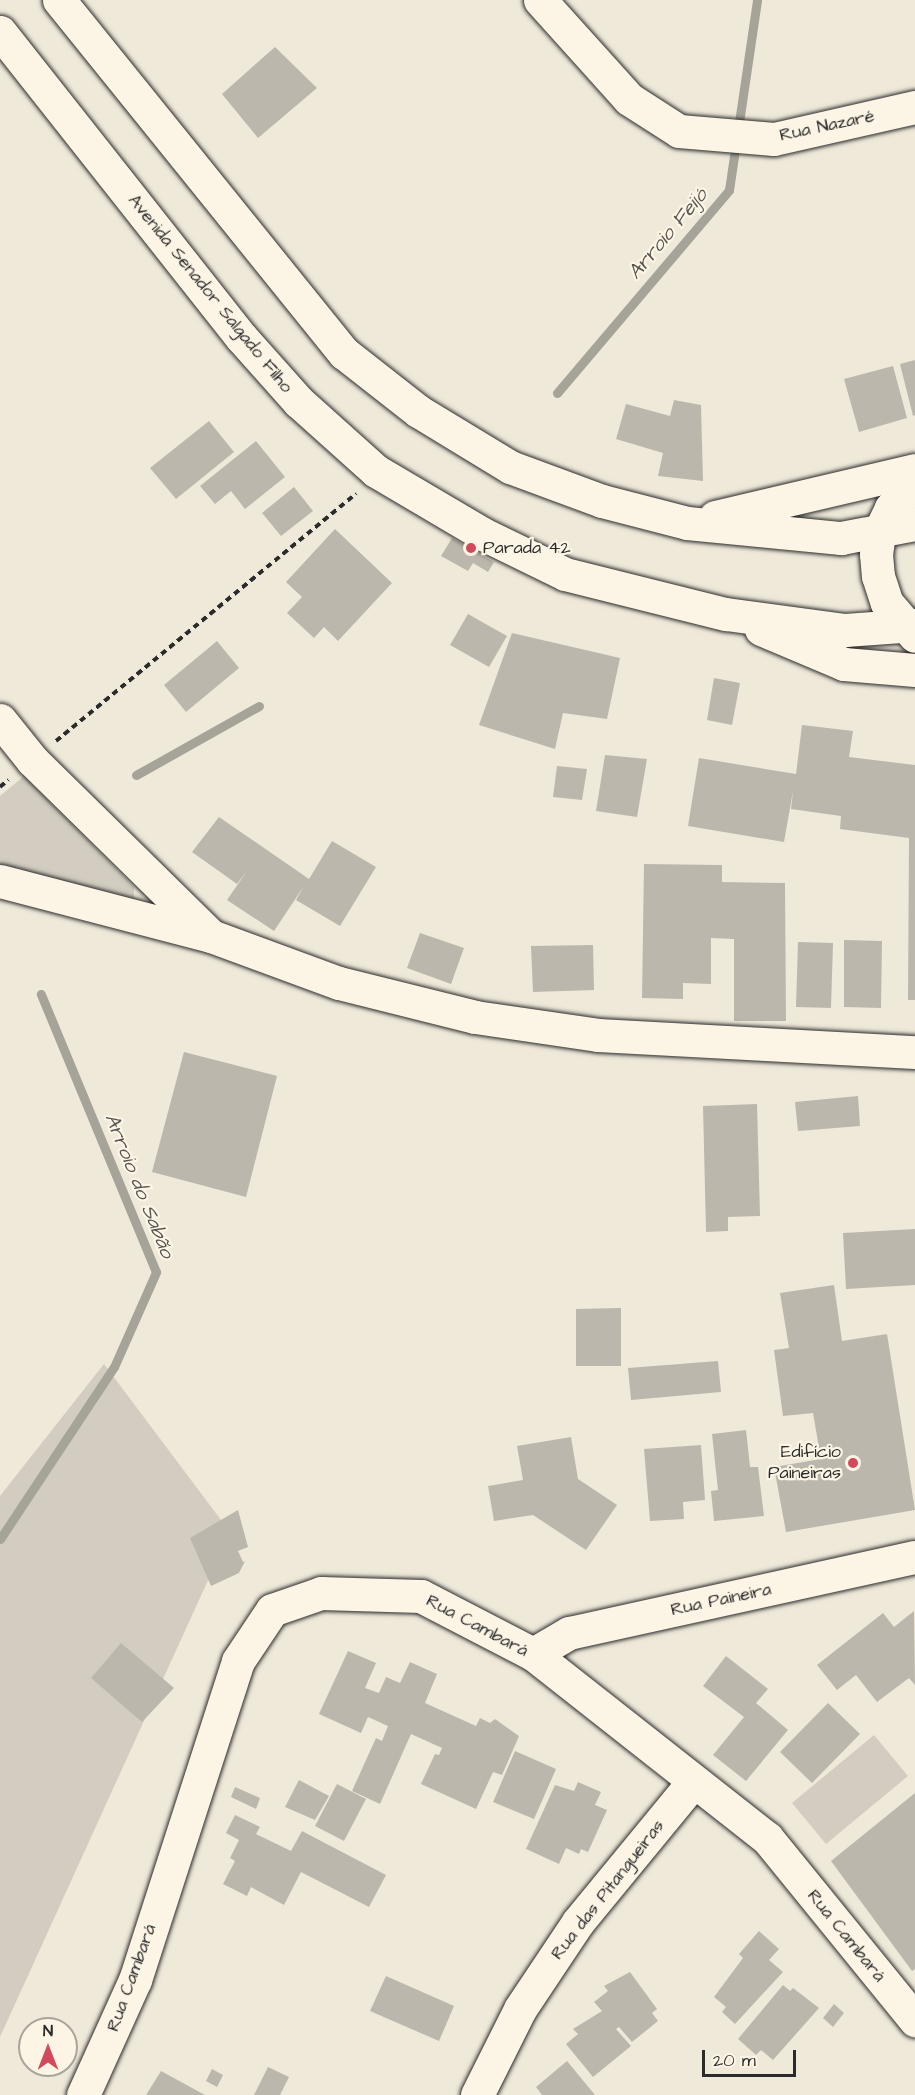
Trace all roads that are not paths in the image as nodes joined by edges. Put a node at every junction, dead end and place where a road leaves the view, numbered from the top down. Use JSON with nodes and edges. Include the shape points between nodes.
{"nodes":[{"id":1,"x":59,"y":0,"type":"edge"},
{"id":2,"x":540,"y":0,"type":"edge"},
{"id":3,"x":0,"y":32,"type":"edge"},
{"id":4,"x":915,"y":107,"type":"edge"},
{"id":5,"x":915,"y":470,"type":"edge"},
{"id":6,"x":915,"y":483,"type":"edge"},
{"id":7,"x":687,"y":523,"type":"junction"},
{"id":8,"x":915,"y":524,"type":"edge"},
{"id":9,"x":879,"y":533,"type":"junction"},
{"id":10,"x":726,"y":614,"type":"junction"},
{"id":11,"x":911,"y":629,"type":"edge"},
{"id":12,"x":915,"y":670,"type":"edge"},
{"id":13,"x":0,"y":720,"type":"edge"},
{"id":14,"x":0,"y":881,"type":"edge"},
{"id":15,"x":211,"y":936,"type":"junction"},
{"id":16,"x":915,"y":1052,"type":"edge"},
{"id":17,"x":915,"y":1557,"type":"edge"},
{"id":18,"x":533,"y":1654,"type":"junction"},
{"id":19,"x":692,"y":1783,"type":"junction"},
{"id":20,"x":915,"y":2020,"type":"edge"},
{"id":21,"x":83,"y":2095,"type":"edge"},
{"id":22,"x":477,"y":2095,"type":"edge"}],
"edges":[{"from":1,"to":7,"type":"street","via":[[344,353],[418,411],[510,467],[602,501]]},
{"from":2,"to":4,"type":"street","name":"Rua Nazaré","via":[[629,99],[680,131],[774,139]]},
{"from":3,"to":10,"type":"street","name":"Avenida Senador Salgado Filho","via":[[241,337],[299,402],[376,471],[483,534],[565,574]]},
{"from":5,"to":7,"type":"street"},
{"from":6,"to":9,"type":"street","via":[[896,500]]},
{"from":7,"to":9,"type":"street","via":[[841,538]]},
{"from":8,"to":9,"type":"street"},
{"from":9,"to":11,"type":"street","via":[[878,576],[887,603]]},
{"from":10,"to":11,"type":"street","name":"Avenida Senador Salgado Filho","via":[[845,630]]},
{"from":10,"to":12,"type":"street","name":"Avenida Senador Salgado Filho","via":[[844,664]]},
{"from":13,"to":15,"type":"street","via":[[32,760]]},
{"from":14,"to":15,"type":"street"},
{"from":15,"to":16,"type":"street","via":[[339,983],[475,1017],[598,1035]]},
{"from":17,"to":18,"type":"street","name":"Rua Paineira","via":[[569,1633]]},
{"from":18,"to":19,"type":"street","name":"Rua Cambará"},
{"from":18,"to":21,"type":"street","name":"Rua Cambará","via":[[421,1596],[321,1593],[272,1610],[238,1661],[135,1980]]},
{"from":19,"to":20,"type":"street","name":"Rua Cambará","via":[[767,1838]]},
{"from":19,"to":22,"type":"street","name":"Rua das Pitangueiras","via":[[578,1922],[520,2009]]}]}
